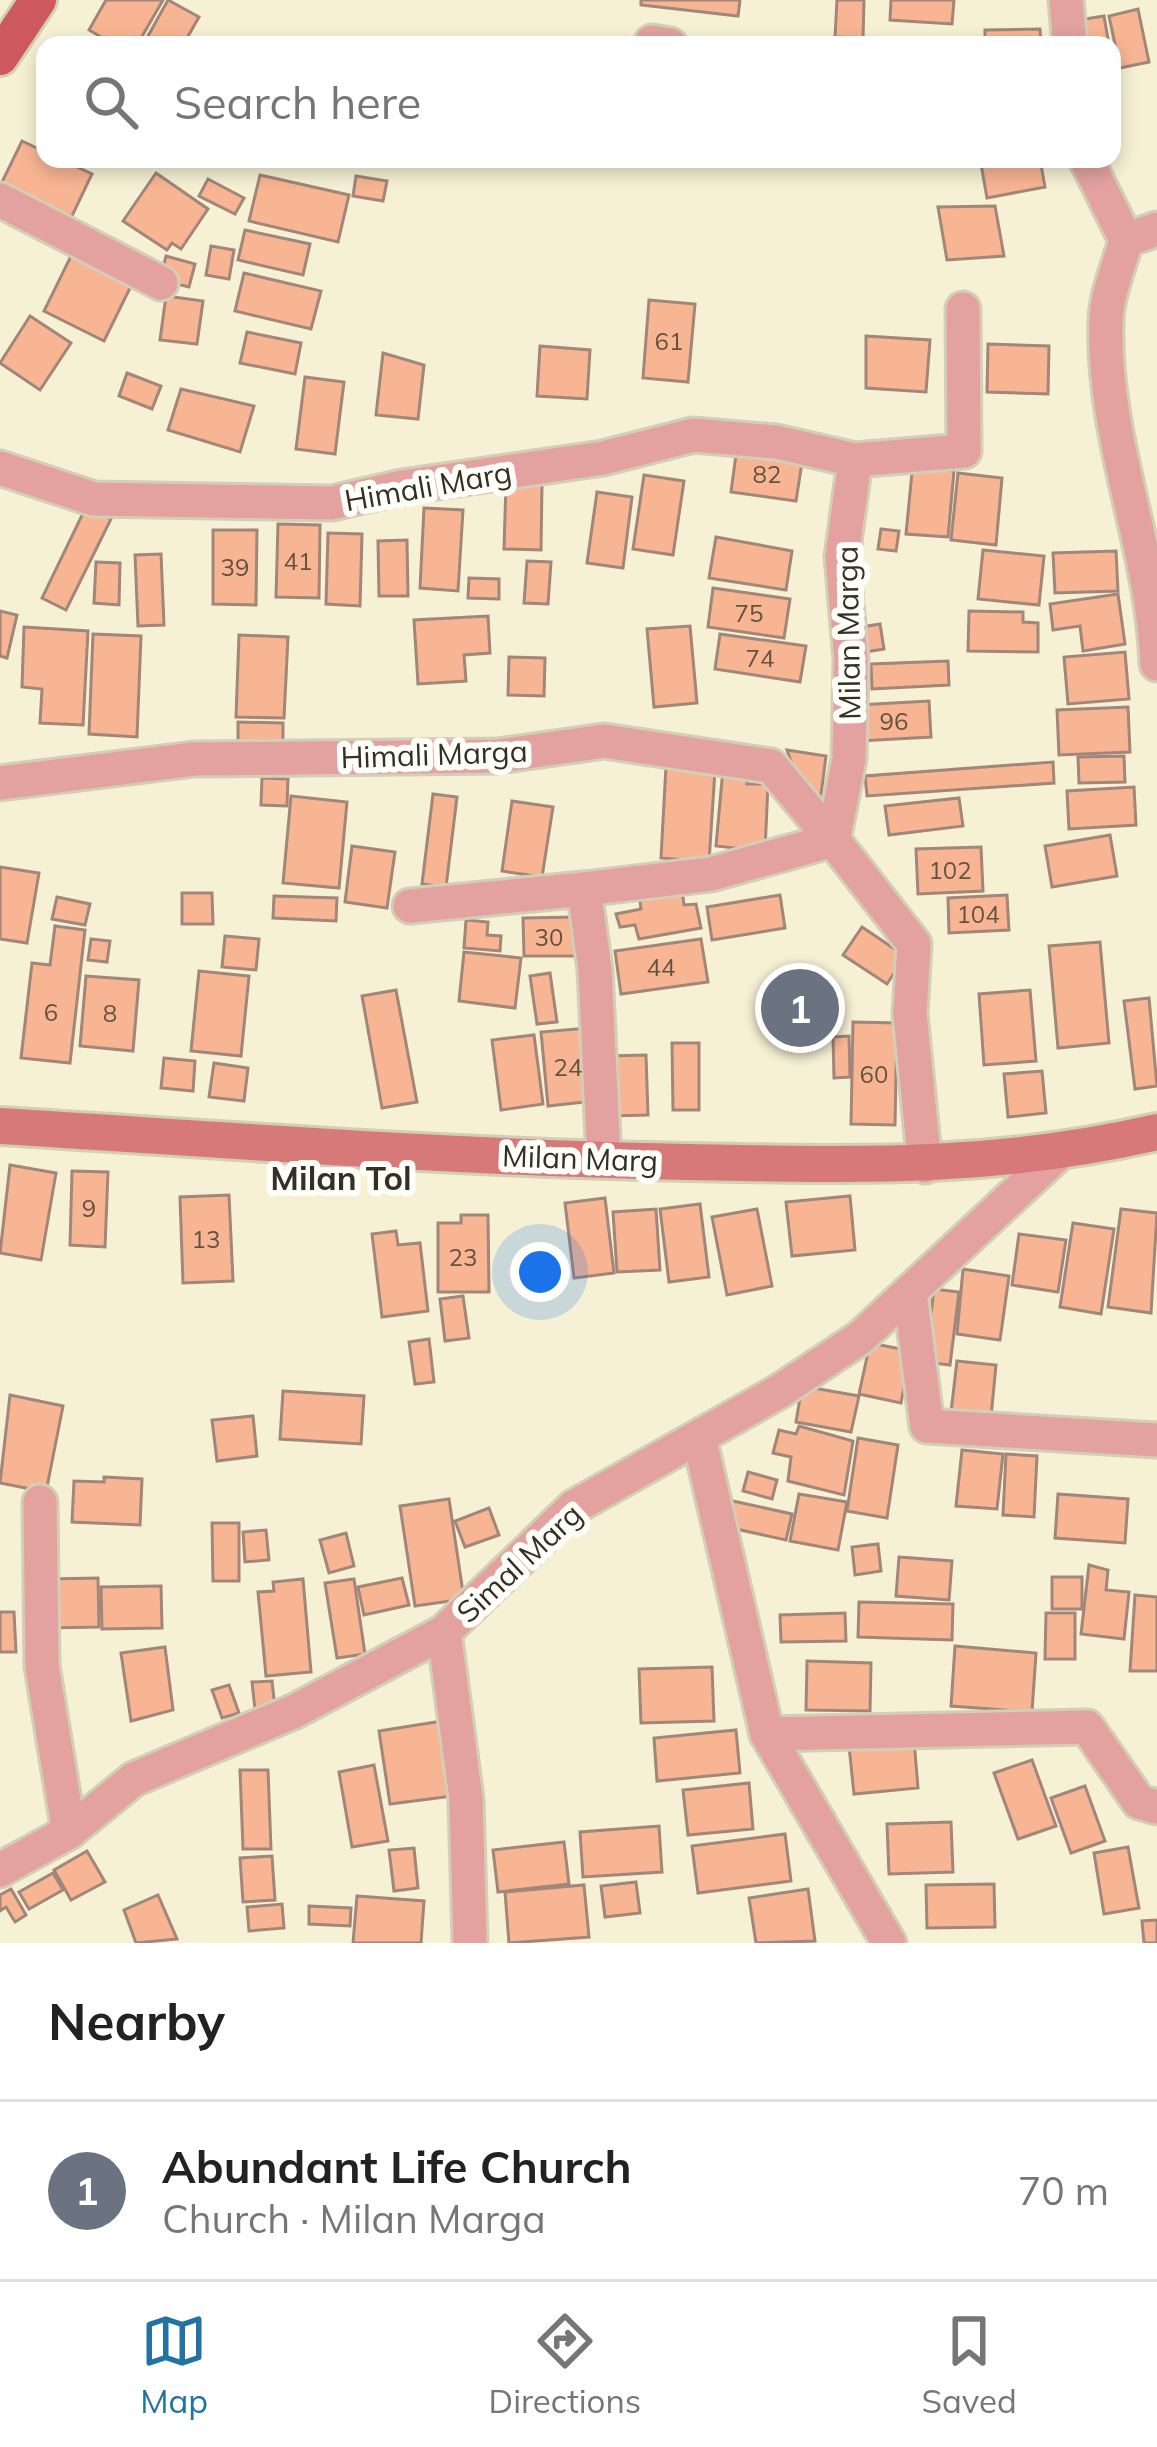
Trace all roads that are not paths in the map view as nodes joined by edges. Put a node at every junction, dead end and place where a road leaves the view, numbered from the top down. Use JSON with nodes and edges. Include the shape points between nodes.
{"nodes":[{"id":1,"x":38,"y":0,"type":"edge"},
{"id":2,"x":1066,"y":0,"type":"edge"},
{"id":3,"x":1069,"y":36,"type":"edge"},
{"id":4,"x":0,"y":57,"type":"edge"},
{"id":5,"x":1093,"y":168,"type":"edge"},
{"id":6,"x":0,"y":200,"type":"edge"},
{"id":7,"x":1141,"y":234,"type":"edge"},
{"id":8,"x":161,"y":283,"type":"dead end"},
{"id":9,"x":962,"y":309,"type":"dead end"},
{"id":10,"x":855,"y":460,"type":"junction"},
{"id":11,"x":0,"y":468,"type":"edge"},
{"id":12,"x":1157,"y":664,"type":"edge"},
{"id":13,"x":0,"y":783,"type":"edge"},
{"id":14,"x":833,"y":841,"type":"junction"},
{"id":15,"x":584,"y":889,"type":"junction"},
{"id":16,"x":410,"y":906,"type":"dead end"},
{"id":17,"x":0,"y":1126,"type":"edge"},
{"id":18,"x":1157,"y":1132,"type":"edge"},
{"id":19,"x":1058,"y":1155,"type":"junction"},
{"id":20,"x":604,"y":1160,"type":"junction"},
{"id":21,"x":925,"y":1166,"type":"junction"},
{"id":22,"x":910,"y":1293,"type":"junction"},
{"id":23,"x":700,"y":1437,"type":"junction"},
{"id":24,"x":1157,"y":1440,"type":"edge"},
{"id":25,"x":40,"y":1502,"type":"dead end"},
{"id":26,"x":445,"y":1632,"type":"junction"},
{"id":27,"x":767,"y":1734,"type":"junction"},
{"id":28,"x":1157,"y":1808,"type":"edge"},
{"id":29,"x":69,"y":1832,"type":"junction"},
{"id":30,"x":0,"y":1870,"type":"edge"},
{"id":31,"x":470,"y":1943,"type":"edge"},
{"id":32,"x":889,"y":1943,"type":"edge"}],
"edges":[{"from":1,"to":4,"type":"main road"},
{"from":2,"to":3,"type":"street"},
{"from":5,"to":7,"type":"street"},
{"from":6,"to":8,"type":"street"},
{"from":7,"to":12,"type":"street","via":[[1105,320]]},
{"from":9,"to":10,"type":"street","via":[[964,451]]},
{"from":10,"to":11,"type":"street","name":"Himali Marg","via":[[693,435],[332,503],[94,499]]},
{"from":10,"to":14,"type":"street","name":"Milan Marga","via":[[842,557],[849,759]]},
{"from":13,"to":14,"type":"street","name":"Himali Marga","via":[[194,759],[498,756],[604,741],[771,766]]},
{"from":14,"to":15,"type":"street","via":[[711,874]]},
{"from":14,"to":21,"type":"street","via":[[914,944],[910,1014]]},
{"from":15,"to":16,"type":"street"},
{"from":15,"to":20,"type":"street","via":[[596,970]]},
{"from":17,"to":20,"type":"main road","name":"Milan Marg"},
{"from":18,"to":19,"type":"main road","name":"Milan Marg"},
{"from":19,"to":21,"type":"main road","name":"Milan Marg"},
{"from":19,"to":22,"type":"street","name":"Simal Marg"},
{"from":20,"to":21,"type":"main road","name":"Milan Marg"},
{"from":22,"to":23,"type":"street","name":"Simal Marg","via":[[860,1338]]},
{"from":22,"to":24,"type":"street","via":[[927,1426]]},
{"from":23,"to":26,"type":"street","name":"Simal Marg","via":[[574,1508]]},
{"from":23,"to":27,"type":"street"},
{"from":25,"to":29,"type":"street","via":[[42,1666]]},
{"from":26,"to":29,"type":"street","name":"Simal Marg","via":[[295,1711],[134,1779]]},
{"from":26,"to":31,"type":"street","via":[[466,1799]]},
{"from":27,"to":28,"type":"street","via":[[1087,1727],[1139,1802]]},
{"from":27,"to":32,"type":"street"},
{"from":29,"to":30,"type":"street","name":"Simal Marg"}]}
